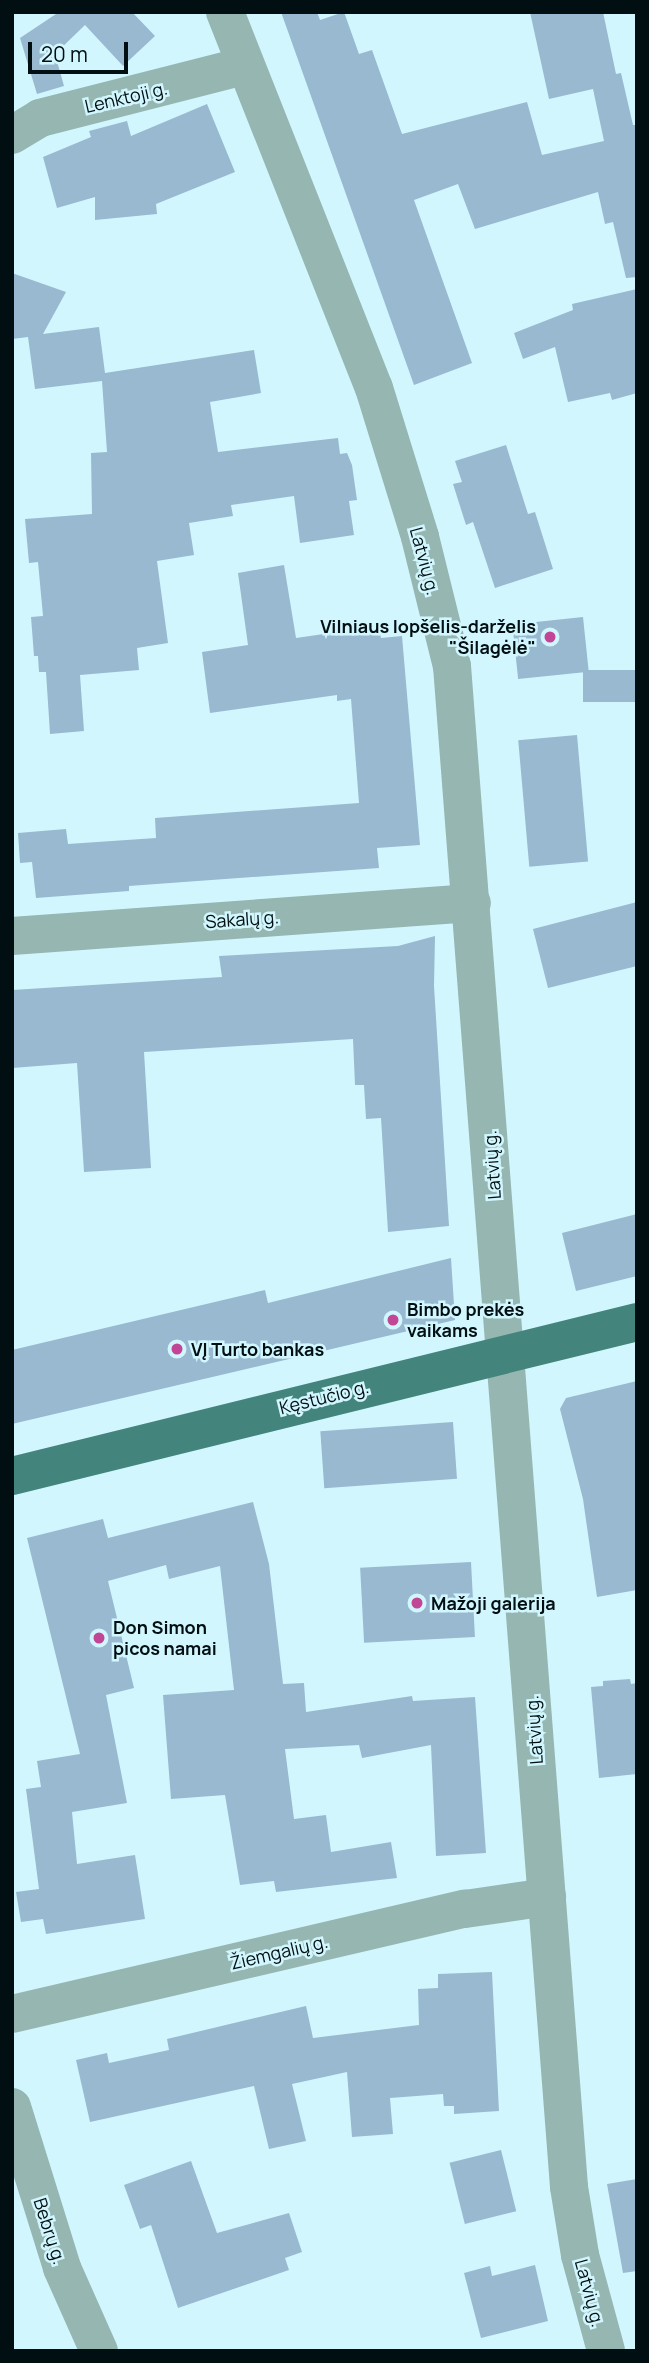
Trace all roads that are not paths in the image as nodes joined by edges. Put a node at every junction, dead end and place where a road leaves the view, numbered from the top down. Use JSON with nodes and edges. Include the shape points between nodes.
{"nodes":[{"id":1,"x":225,"y":12,"type":"edge"},
{"id":2,"x":244,"y":66,"type":"junction"},
{"id":3,"x":12,"y":135,"type":"edge"},
{"id":4,"x":472,"y":903,"type":"junction"},
{"id":5,"x":12,"y":936,"type":"edge"},
{"id":6,"x":637,"y":1322,"type":"edge"},
{"id":7,"x":506,"y":1353,"type":"junction"},
{"id":8,"x":12,"y":1476,"type":"edge"},
{"id":9,"x":547,"y":1897,"type":"junction"},
{"id":10,"x":12,"y":2014,"type":"edge"},
{"id":11,"x":12,"y":2107,"type":"edge"},
{"id":12,"x":99,"y":2351,"type":"edge"},
{"id":13,"x":606,"y":2351,"type":"edge"}],
"edges":[{"from":1,"to":2,"type":"street","name":"Latvių g."},
{"from":2,"to":3,"type":"street","name":"Lenktoji g.","via":[[40,118]]},
{"from":2,"to":4,"type":"street","name":"Latvių g.","via":[[374,388],[420,537],[459,715]]},
{"from":4,"to":5,"type":"street","name":"Sakalų g."},
{"from":4,"to":7,"type":"street","name":"Latvių g."},
{"from":6,"to":7,"type":"main road","name":"Kęstučio g."},
{"from":7,"to":8,"type":"main road","name":"Kęstučio g."},
{"from":7,"to":9,"type":"street","name":"Latvių g."},
{"from":9,"to":10,"type":"street","name":"Žiemgalių g.","via":[[465,1909]]},
{"from":9,"to":13,"type":"street","name":"Latvių g.","via":[[569,2187],[579,2255]]},
{"from":11,"to":12,"type":"street","name":"Bebrų g.","via":[[62,2268]]}]}
